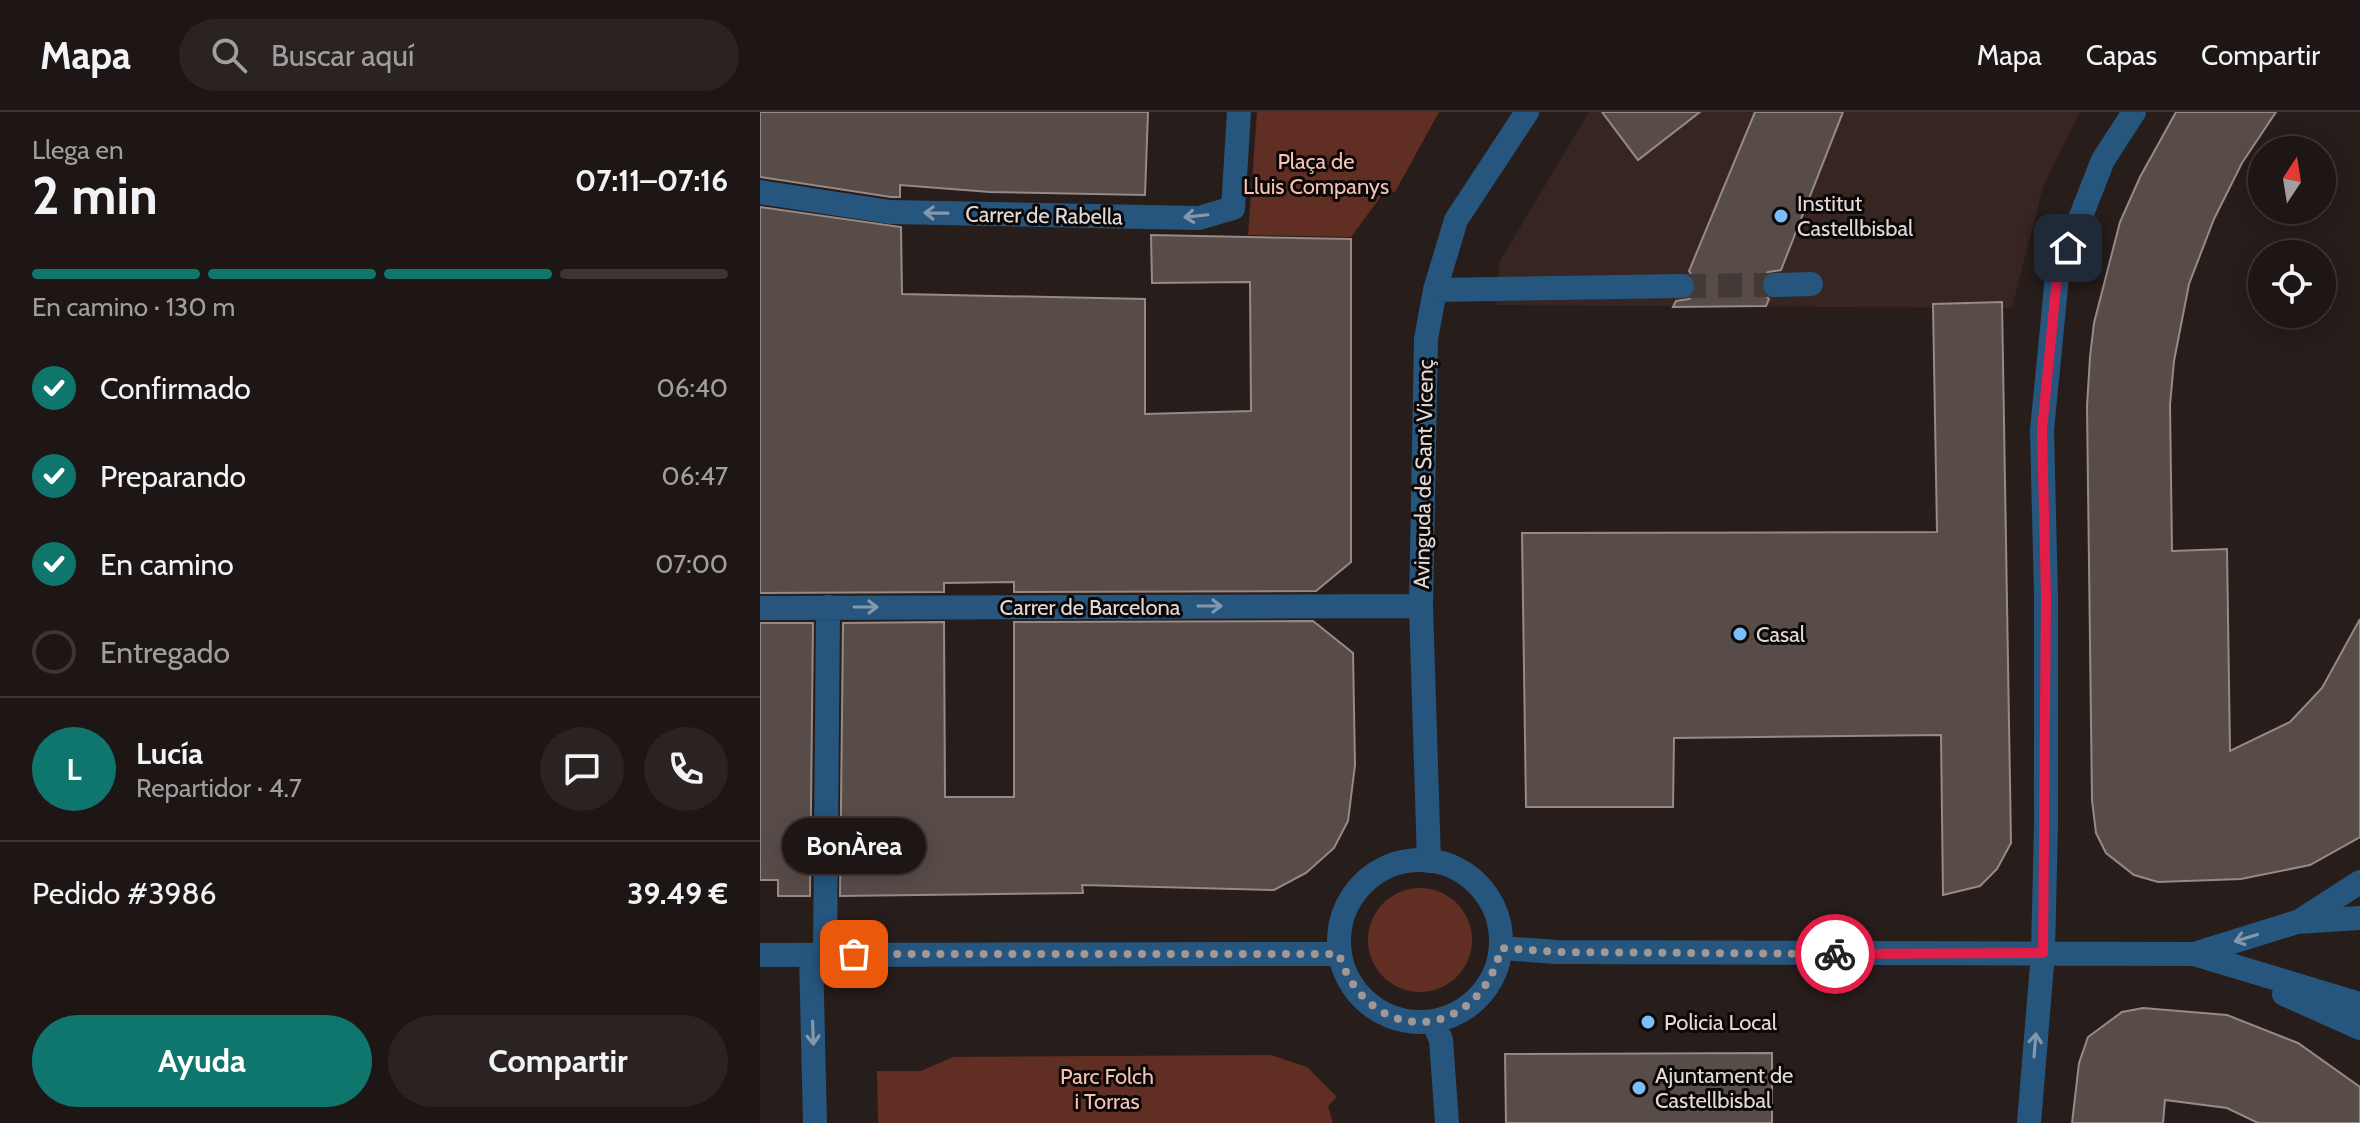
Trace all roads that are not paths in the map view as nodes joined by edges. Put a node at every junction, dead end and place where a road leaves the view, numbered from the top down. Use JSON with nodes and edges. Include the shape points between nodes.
{"nodes":[{"id":1,"x":1239,"y":112,"type":"edge"},
{"id":2,"x":1527,"y":112,"type":"edge"},
{"id":3,"x":2134,"y":112,"type":"edge"},
{"id":4,"x":760,"y":192,"type":"edge"},
{"id":5,"x":1811,"y":284,"type":"dead end"},
{"id":6,"x":1775,"y":285,"type":"tunnel mouth"},
{"id":7,"x":1682,"y":286,"type":"tunnel mouth"},
{"id":8,"x":1435,"y":290,"type":"junction"},
{"id":9,"x":1421,"y":606,"type":"junction"},
{"id":10,"x":828,"y":607,"type":"junction"},
{"id":11,"x":760,"y":608,"type":"edge"},
{"id":12,"x":1429,"y":861,"type":"junction"},
{"id":13,"x":2360,"y":882,"type":"edge"},
{"id":14,"x":2360,"y":918,"type":"edge"},
{"id":15,"x":2297,"y":922,"type":"junction"},
{"id":16,"x":1501,"y":948,"type":"junction"},
{"id":17,"x":2043,"y":953,"type":"junction"},
{"id":18,"x":1339,"y":954,"type":"junction"},
{"id":19,"x":2194,"y":954,"type":"junction"},
{"id":20,"x":760,"y":955,"type":"edge"},
{"id":21,"x":818,"y":955,"type":"junction"},
{"id":22,"x":2360,"y":1004,"type":"edge"},
{"id":23,"x":1433,"y":1021,"type":"junction"},
{"id":24,"x":2360,"y":1028,"type":"edge"},
{"id":25,"x":815,"y":1123,"type":"edge"},
{"id":26,"x":1447,"y":1123,"type":"edge"},
{"id":27,"x":2029,"y":1123,"type":"edge"}],
"edges":[{"from":1,"to":4,"type":"street","name":"Carrer de Rabella","one_way":true,"via":[[1233,208],[1199,218],[890,212]]},
{"from":2,"to":8,"type":"street","name":"Avinguda de Sant Vicenç","via":[[1456,220]]},
{"from":3,"to":17,"type":"street","via":[[2103,160],[2057,277],[2042,430]]},
{"from":5,"to":6,"type":"street"},
{"from":7,"to":8,"type":"street"},
{"from":8,"to":9,"type":"street","name":"Avinguda de Sant Vicenç","via":[[1426,339]]},
{"from":10,"to":9,"type":"street","name":"Carrer de Barcelona","one_way":true},
{"from":9,"to":12,"type":"street","name":"Avinguda de Sant Vicenç"},
{"from":10,"to":11,"type":"street","name":"Carrer de Barcelona"},
{"from":10,"to":21,"type":"street"},
{"from":12,"to":16,"type":"street","via":[[1474,881],[1490,900]]},
{"from":12,"to":18,"type":"street","via":[[1393,866],[1361,885],[1339,929]]},
{"from":13,"to":15,"type":"street"},
{"from":14,"to":15,"type":"street"},
{"from":15,"to":19,"type":"street","one_way":true},
{"from":16,"to":17,"type":"street"},
{"from":16,"to":23,"type":"street","via":[[1495,974],[1480,997],[1459,1013]]},
{"from":17,"to":19,"type":"street"},
{"from":27,"to":17,"type":"street","one_way":true},
{"from":18,"to":21,"type":"street"},
{"from":18,"to":23,"type":"street","via":[[1362,999],[1383,1014]]},
{"from":19,"to":22,"type":"street"},
{"from":19,"to":24,"type":"street"},
{"from":20,"to":21,"type":"street"},
{"from":21,"to":25,"type":"street","one_way":true},
{"from":23,"to":26,"type":"street","via":[[1441,1040]]}]}
